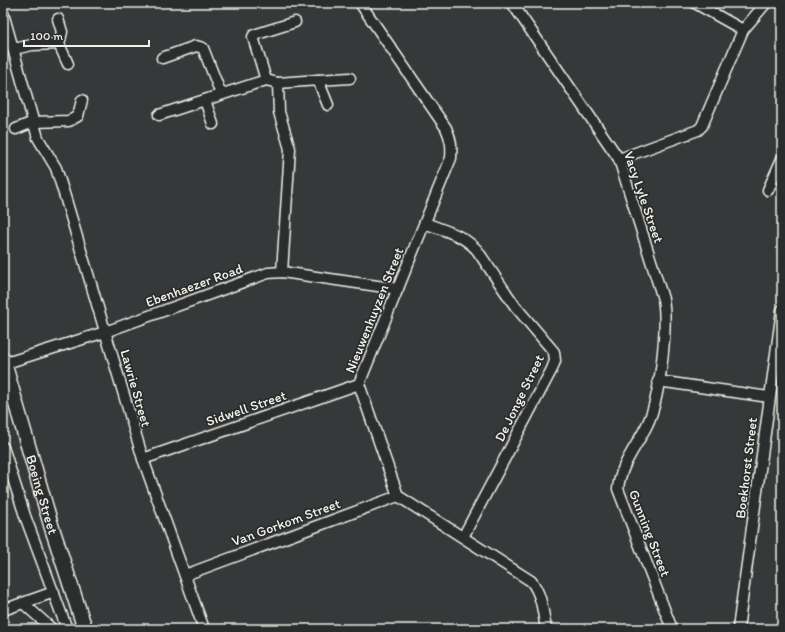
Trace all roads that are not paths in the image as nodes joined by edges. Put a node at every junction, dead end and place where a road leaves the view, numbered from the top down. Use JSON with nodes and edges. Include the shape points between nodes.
{"nodes":[{"id":1,"x":360,"y":3,"type":"edge"},
{"id":2,"x":512,"y":3,"type":"edge"},
{"id":3,"x":695,"y":3,"type":"edge"},
{"id":4,"x":766,"y":3,"type":"edge"},
{"id":5,"x":3,"y":13,"type":"edge"},
{"id":6,"x":58,"y":19,"type":"dead end"},
{"id":7,"x":295,"y":22,"type":"dead end"},
{"id":8,"x":743,"y":30,"type":"junction"},
{"id":9,"x":59,"y":44,"type":"junction"},
{"id":10,"x":14,"y":49,"type":"junction"},
{"id":11,"x":162,"y":58,"type":"dead end"},
{"id":12,"x":68,"y":64,"type":"dead end"},
{"id":13,"x":350,"y":78,"type":"dead end"},
{"id":14,"x":266,"y":80,"type":"junction"},
{"id":15,"x":318,"y":80,"type":"junction"},
{"id":16,"x":278,"y":83,"type":"junction"},
{"id":17,"x":221,"y":94,"type":"junction"},
{"id":18,"x":82,"y":100,"type":"dead end"},
{"id":19,"x":205,"y":100,"type":"junction"},
{"id":20,"x":328,"y":105,"type":"dead end"},
{"id":21,"x":159,"y":115,"type":"dead end"},
{"id":22,"x":33,"y":122,"type":"junction"},
{"id":23,"x":213,"y":124,"type":"dead end"},
{"id":24,"x":16,"y":129,"type":"dead end"},
{"id":25,"x":619,"y":159,"type":"junction"},
{"id":26,"x":782,"y":159,"type":"edge"},
{"id":27,"x":768,"y":190,"type":"dead end"},
{"id":28,"x":425,"y":223,"type":"junction"},
{"id":29,"x":282,"y":272,"type":"junction"},
{"id":30,"x":398,"y":289,"type":"junction"},
{"id":31,"x":782,"y":310,"type":"edge"},
{"id":32,"x":781,"y":324,"type":"edge"},
{"id":33,"x":105,"y":332,"type":"junction"},
{"id":34,"x":3,"y":362,"type":"edge"},
{"id":35,"x":658,"y":381,"type":"junction"},
{"id":36,"x":359,"y":384,"type":"junction"},
{"id":37,"x":3,"y":394,"type":"edge"},
{"id":38,"x":769,"y":397,"type":"junction"},
{"id":39,"x":3,"y":447,"type":"edge"},
{"id":40,"x":143,"y":459,"type":"junction"},
{"id":41,"x":398,"y":496,"type":"junction"},
{"id":42,"x":463,"y":537,"type":"junction"},
{"id":43,"x":185,"y":575,"type":"junction"},
{"id":44,"x":54,"y":592,"type":"junction"},
{"id":45,"x":23,"y":602,"type":"junction"},
{"id":46,"x":3,"y":610,"type":"edge"},
{"id":47,"x":52,"y":629,"type":"edge"},
{"id":48,"x":67,"y":629,"type":"edge"},
{"id":49,"x":79,"y":629,"type":"edge"},
{"id":50,"x":85,"y":629,"type":"edge"},
{"id":51,"x":204,"y":629,"type":"edge"},
{"id":52,"x":546,"y":629,"type":"edge"},
{"id":53,"x":672,"y":629,"type":"edge"},
{"id":54,"x":738,"y":629,"type":"edge"}],
"edges":[{"from":1,"to":28,"type":"street","name":"Nieuwenhuyzen Street","via":[[446,128],[451,140],[451,158]]},
{"from":2,"to":25,"type":"street","name":"Vacy Lyle Street"},
{"from":3,"to":8,"type":"street"},
{"from":4,"to":8,"type":"street"},
{"from":5,"to":10,"type":"street","name":"Lawrie Street"},
{"from":6,"to":9,"type":"street","via":[[62,32]]},
{"from":7,"to":14,"type":"street","via":[[253,37]]},
{"from":8,"to":25,"type":"street","via":[[702,126],[698,130]]},
{"from":9,"to":10,"type":"street"},
{"from":9,"to":12,"type":"street"},
{"from":10,"to":22,"type":"street","name":"Lawrie Street"},
{"from":11,"to":17,"type":"street","via":[[196,46],[203,48]]},
{"from":13,"to":15,"type":"street"},
{"from":14,"to":16,"type":"street"},
{"from":14,"to":17,"type":"street"},
{"from":15,"to":16,"type":"street"},
{"from":15,"to":20,"type":"street"},
{"from":16,"to":29,"type":"street","via":[[279,112],[290,149]]},
{"from":17,"to":19,"type":"street"},
{"from":18,"to":22,"type":"street","via":[[78,116],[72,120]]},
{"from":19,"to":21,"type":"street"},
{"from":19,"to":23,"type":"street"},
{"from":22,"to":24,"type":"street"},
{"from":22,"to":33,"type":"street","name":"Lawrie Street","via":[[38,138],[56,168]]},
{"from":25,"to":35,"type":"street","name":"Vacy Lyle Street","via":[[663,299],[665,314]]},
{"from":26,"to":27,"type":"street"},
{"from":28,"to":30,"type":"street","name":"Nieuwenhuyzen Street"},
{"from":28,"to":42,"type":"street","name":"De Jonge Street","via":[[464,237],[470,242],[515,306],[556,356],[552,370]]},
{"from":29,"to":30,"type":"street","name":"Ebenhaezer Road"},
{"from":29,"to":33,"type":"street","name":"Ebenhaezer Road","via":[[261,275]]},
{"from":30,"to":36,"type":"street","name":"Nieuwenhuyzen Street"},
{"from":31,"to":32,"type":"street","name":"Boekhorst Street"},
{"from":32,"to":38,"type":"street","name":"Boekhorst Street"},
{"from":33,"to":34,"type":"street","name":"Ebenhaezer Road"},
{"from":33,"to":40,"type":"street","name":"Lawrie Street"},
{"from":34,"to":50,"type":"main road","name":"Boeing Street","via":[[55,539]]},
{"from":35,"to":38,"type":"street"},
{"from":35,"to":53,"type":"street","name":"Gunning Street","via":[[650,418],[622,469],[618,488]]},
{"from":36,"to":40,"type":"street","name":"Sidwell Street"},
{"from":36,"to":41,"type":"street","name":"Nieuwenhuyzen Street"},
{"from":37,"to":49,"type":"main road","name":"Boeing Street","via":[[43,529]]},
{"from":38,"to":54,"type":"street","name":"Boekhorst Street"},
{"from":39,"to":44,"type":"street","name":"Boeing Street","via":[[25,516]]},
{"from":40,"to":43,"type":"street","name":"Lawrie Street"},
{"from":41,"to":42,"type":"street"},
{"from":41,"to":43,"type":"street","name":"Van Gorkom Street"},
{"from":42,"to":52,"type":"street","via":[[533,584],[539,596]]},
{"from":43,"to":51,"type":"street","name":"Lawrie Street"},
{"from":44,"to":45,"type":"street"},
{"from":44,"to":48,"type":"street","name":"Boeing Street"},
{"from":45,"to":46,"type":"street"},
{"from":45,"to":47,"type":"street"}]}
